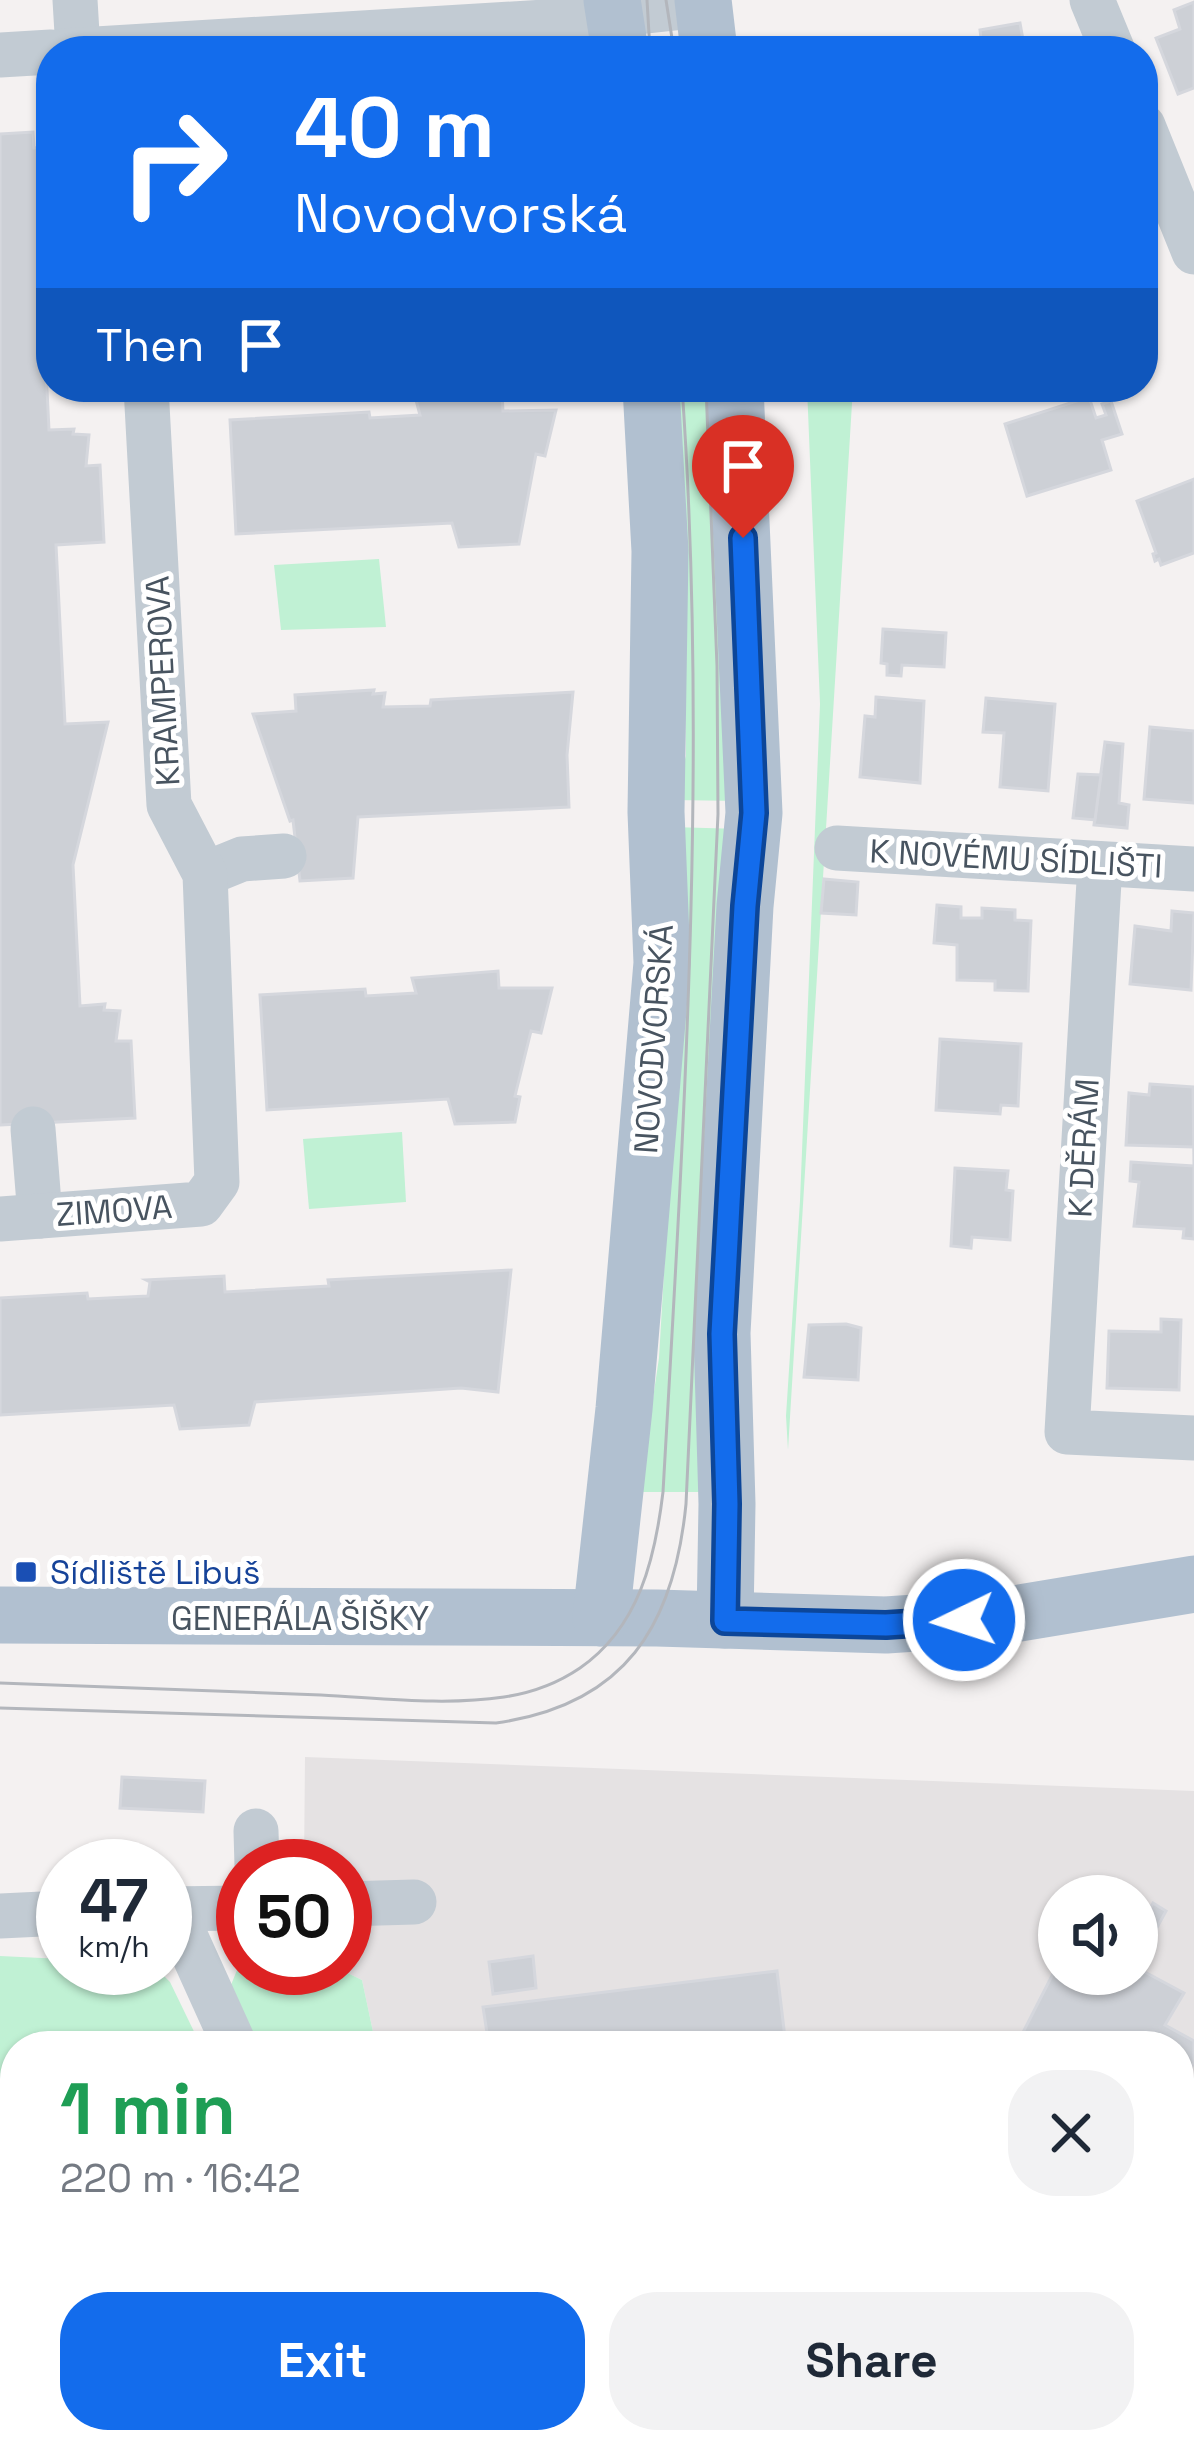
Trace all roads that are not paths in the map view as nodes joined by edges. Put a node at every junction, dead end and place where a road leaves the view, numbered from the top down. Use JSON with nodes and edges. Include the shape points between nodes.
{"nodes":[{"id":1,"x":75,"y":0,"type":"edge"},
{"id":2,"x":1092,"y":0,"type":"edge"},
{"id":3,"x":705,"y":19,"type":"edge"},
{"id":4,"x":615,"y":22,"type":"edge"},
{"id":5,"x":77,"y":36,"type":"edge"},
{"id":6,"x":339,"y":36,"type":"edge"},
{"id":7,"x":1107,"y":36,"type":"edge"},
{"id":8,"x":36,"y":53,"type":"edge"},
{"id":9,"x":0,"y":55,"type":"edge"},
{"id":10,"x":1158,"y":163,"type":"edge"},
{"id":11,"x":1194,"y":252,"type":"edge"},
{"id":12,"x":147,"y":402,"type":"edge"},
{"id":13,"x":652,"y":402,"type":"edge"},
{"id":14,"x":736,"y":402,"type":"edge"},
{"id":15,"x":837,"y":848,"type":"dead end"},
{"id":16,"x":284,"y":856,"type":"dead end"},
{"id":17,"x":1100,"y":864,"type":"junction"},
{"id":18,"x":1194,"y":869,"type":"edge"},
{"id":19,"x":205,"y":874,"type":"junction"},
{"id":20,"x":33,"y":1129,"type":"dead end"},
{"id":21,"x":217,"y":1182,"type":"joint"},
{"id":22,"x":20,"y":1218,"type":"edge"},
{"id":23,"x":1194,"y":1438,"type":"edge"},
{"id":24,"x":1194,"y":1584,"type":"edge"},
{"id":25,"x":0,"y":1616,"type":"edge"},
{"id":26,"x":601,"y":1618,"type":"junction"},
{"id":27,"x":725,"y":1621,"type":"junction"},
{"id":28,"x":414,"y":1902,"type":"dead end"},
{"id":29,"x":372,"y":1903,"type":"edge"},
{"id":30,"x":36,"y":1914,"type":"edge"},
{"id":31,"x":0,"y":1916,"type":"edge"},
{"id":32,"x":192,"y":1957,"type":"edge"},
{"id":33,"x":228,"y":2031,"type":"edge"}],
"edges":[{"from":1,"to":5,"type":"street"},
{"from":2,"to":7,"type":"street"},
{"from":3,"to":4,"type":"street"},
{"from":4,"to":6,"type":"street"},
{"from":8,"to":9,"type":"street"},
{"from":10,"to":11,"type":"street"},
{"from":12,"to":19,"type":"street","name":"KRAMPEROVA","via":[[169,805]]},
{"from":13,"to":26,"type":"main road","name":"NOVODVORSKÁ","via":[[662,963]]},
{"from":14,"to":27,"type":"main road","via":[[754,813],[722,1334]]},
{"from":15,"to":17,"type":"street","name":"K NOVÉMU SÍDLIŠTI"},
{"from":16,"to":19,"type":"street","via":[[242,859]]},
{"from":17,"to":18,"type":"street","name":"K NOVÉMU SÍDLIŠTI"},
{"from":17,"to":23,"type":"street","name":"K DĚRÁM","via":[[1067,1432]]},
{"from":19,"to":21,"type":"street","name":"KRAMPEROVA"},
{"from":20,"to":22,"type":"street"},
{"from":21,"to":22,"type":"street","name":"ZIMOVA","via":[[201,1204]]},
{"from":24,"to":27,"type":"main road","name":"GENERÁLA ŠIŠKY","via":[[938,1623]]},
{"from":25,"to":26,"type":"main road","name":"GENERÁLA ŠIŠKY"},
{"from":26,"to":27,"type":"main road","name":"GENERÁLA ŠIŠKY"},
{"from":28,"to":29,"type":"street"},
{"from":30,"to":31,"type":"street"},
{"from":32,"to":33,"type":"street"}]}
